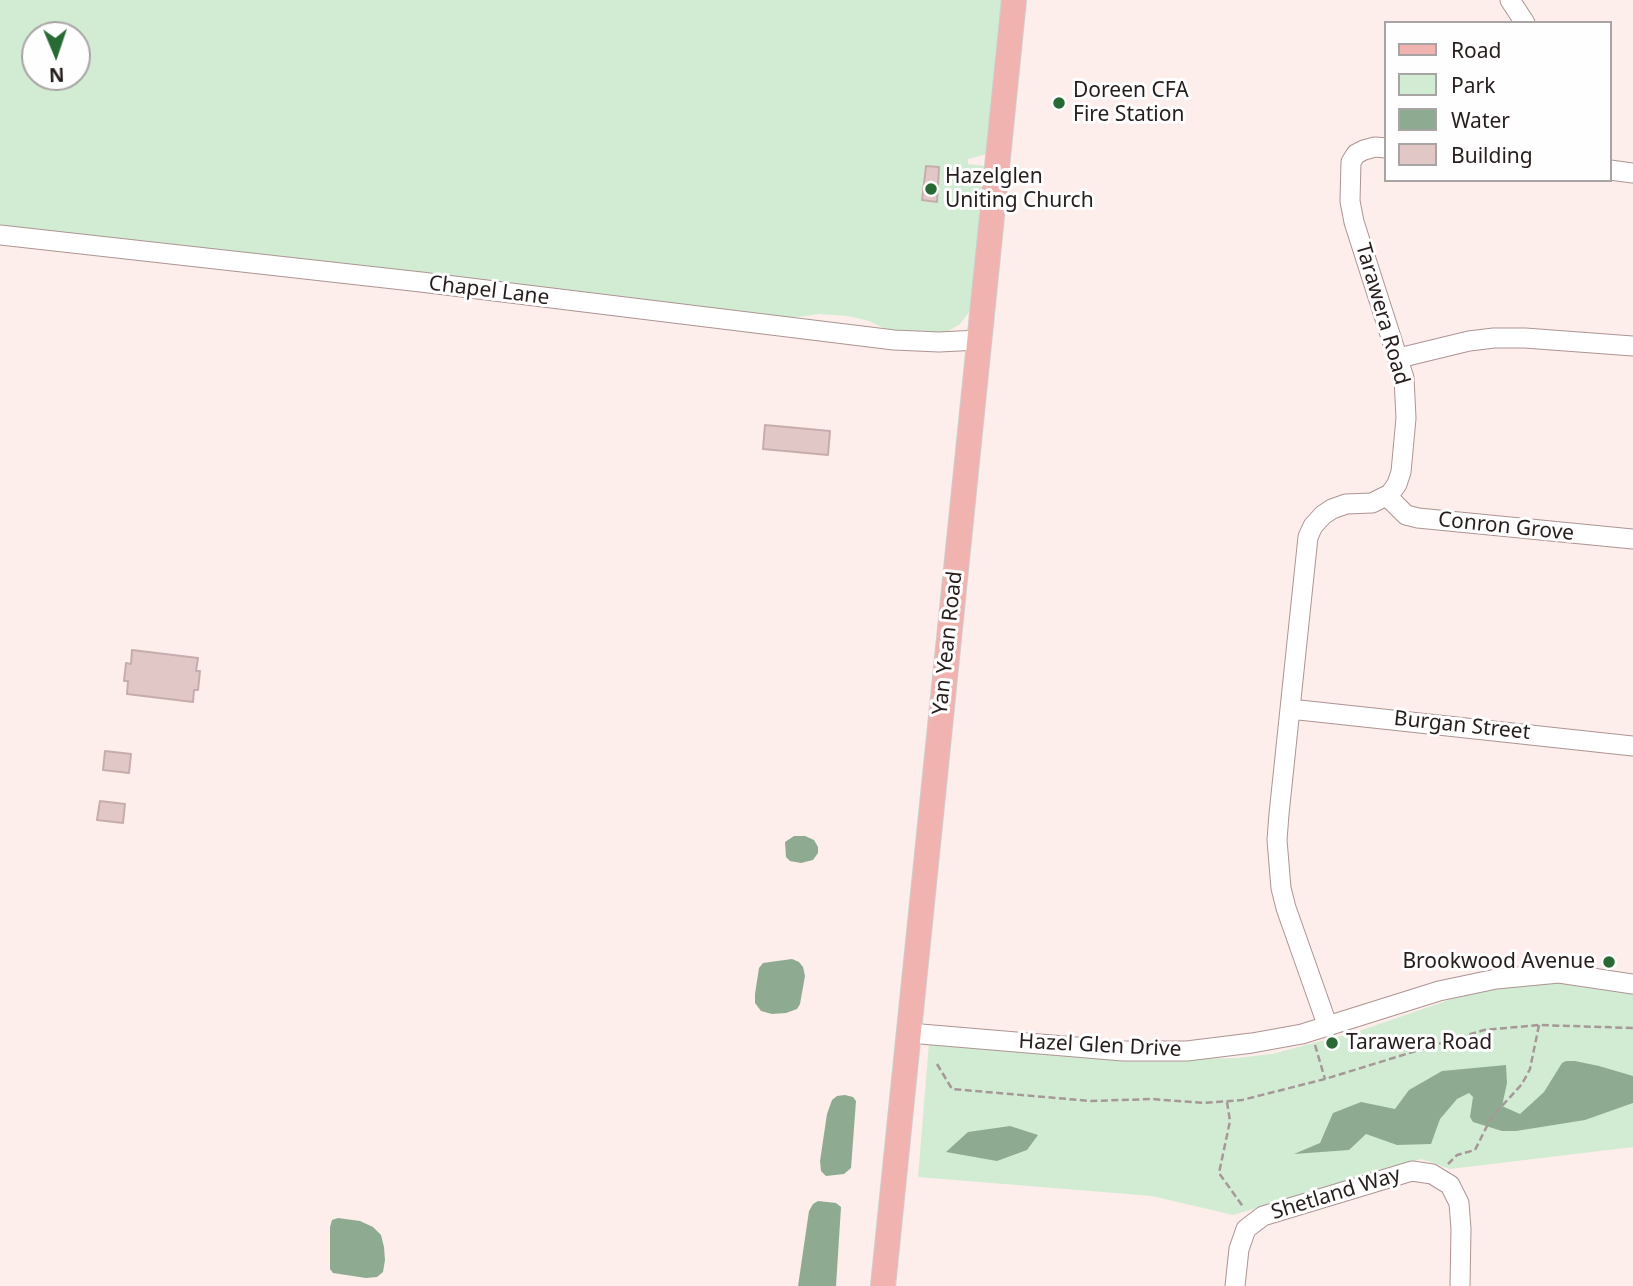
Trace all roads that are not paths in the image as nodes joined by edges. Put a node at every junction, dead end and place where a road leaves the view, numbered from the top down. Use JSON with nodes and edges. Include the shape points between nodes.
{"nodes":[{"id":1,"x":1014,"y":0,"type":"edge"},
{"id":2,"x":1510,"y":0,"type":"edge"},
{"id":3,"x":1524,"y":21,"type":"edge"},
{"id":4,"x":1384,"y":148,"type":"edge"},
{"id":5,"x":1612,"y":170,"type":"edge"},
{"id":6,"x":1633,"y":173,"type":"edge"},
{"id":7,"x":0,"y":235,"type":"edge"},
{"id":8,"x":979,"y":340,"type":"junction"},
{"id":9,"x":1633,"y":346,"type":"edge"},
{"id":10,"x":1399,"y":358,"type":"junction"},
{"id":11,"x":1387,"y":496,"type":"junction"},
{"id":12,"x":1633,"y":539,"type":"edge"},
{"id":13,"x":1290,"y":709,"type":"junction"},
{"id":14,"x":1633,"y":746,"type":"edge"},
{"id":15,"x":1628,"y":982,"type":"edge"},
{"id":16,"x":1319,"y":1029,"type":"junction"},
{"id":17,"x":909,"y":1033,"type":"junction"},
{"id":18,"x":883,"y":1286,"type":"edge"},
{"id":19,"x":1235,"y":1286,"type":"edge"},
{"id":20,"x":1460,"y":1286,"type":"edge"}],
"edges":[{"from":1,"to":8,"type":"main road","name":"Yan Yean Road"},
{"from":2,"to":3,"type":"street"},
{"from":4,"to":10,"type":"street","name":"Tarawera Road","via":[[1356,154],[1351,162],[1350,201]]},
{"from":5,"to":6,"type":"street"},
{"from":7,"to":8,"type":"street","name":"Chapel Lane","via":[[894,340]]},
{"from":8,"to":17,"type":"main road","name":"Yan Yean Road"},
{"from":9,"to":10,"type":"street","via":[[1494,338]]},
{"from":10,"to":11,"type":"street","name":"Tarawera Road","via":[[1405,432],[1401,472]]},
{"from":11,"to":12,"type":"street","name":"Conron Grove","via":[[1406,514],[1418,518]]},
{"from":11,"to":13,"type":"street","via":[[1332,509],[1313,526],[1305,548]]},
{"from":13,"to":14,"type":"street","name":"Burgan Street"},
{"from":13,"to":16,"type":"street","via":[[1278,867]]},
{"from":15,"to":16,"type":"street","name":"Hazel Glen Drive","via":[[1559,974],[1483,981]]},
{"from":16,"to":17,"type":"street","name":"Hazel Glen Drive","via":[[1221,1048],[1155,1052]]},
{"from":17,"to":18,"type":"main road","name":"Yan Yean Road"},
{"from":19,"to":20,"type":"street","name":"Shetland Way","via":[[1239,1249],[1250,1225],[1263,1216],[1412,1171],[1432,1174],[1450,1185],[1459,1203]]}]}
